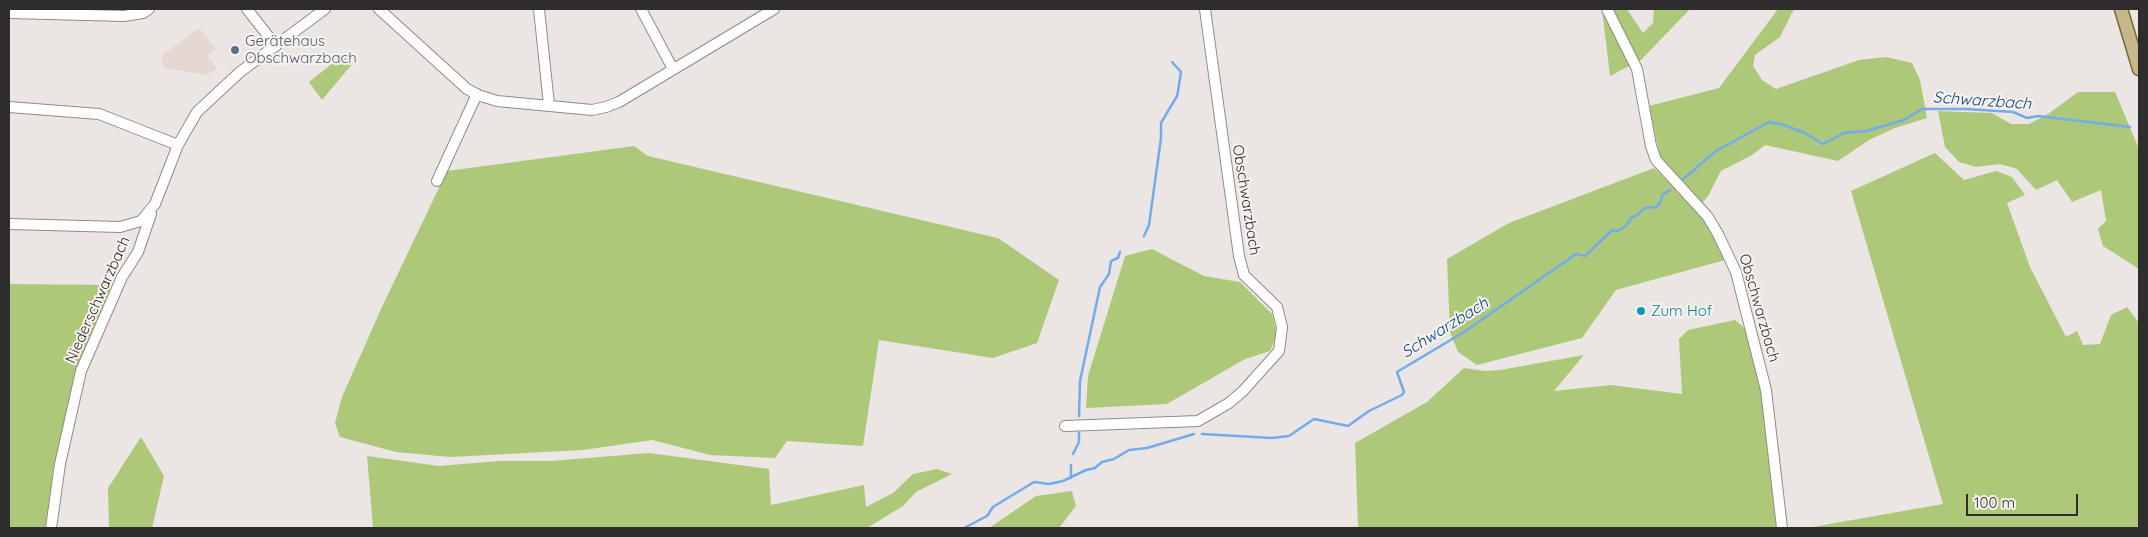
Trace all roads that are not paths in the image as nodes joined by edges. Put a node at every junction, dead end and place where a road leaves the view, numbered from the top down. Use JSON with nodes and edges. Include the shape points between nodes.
{"nodes":[{"id":1,"x":149,"y":9,"type":"edge"},
{"id":2,"x":247,"y":9,"type":"edge"},
{"id":3,"x":325,"y":9,"type":"edge"},
{"id":4,"x":379,"y":9,"type":"edge"},
{"id":5,"x":539,"y":9,"type":"edge"},
{"id":6,"x":641,"y":9,"type":"edge"},
{"id":7,"x":1205,"y":9,"type":"edge"},
{"id":8,"x":1607,"y":9,"type":"edge"},
{"id":9,"x":2121,"y":9,"type":"edge"},
{"id":10,"x":769,"y":10,"type":"edge"},
{"id":11,"x":13,"y":12,"type":"edge"},
{"id":12,"x":276,"y":46,"type":"junction"},
{"id":13,"x":2139,"y":68,"type":"edge"},
{"id":14,"x":673,"y":69,"type":"junction"},
{"id":15,"x":477,"y":94,"type":"junction"},
{"id":16,"x":549,"y":105,"type":"junction"},
{"id":17,"x":9,"y":107,"type":"edge"},
{"id":18,"x":178,"y":145,"type":"junction"},
{"id":19,"x":437,"y":182,"type":"dead end"},
{"id":20,"x":155,"y":204,"type":"junction"},
{"id":21,"x":9,"y":224,"type":"edge"},
{"id":22,"x":1065,"y":426,"type":"dead end"},
{"id":23,"x":51,"y":528,"type":"edge"},
{"id":24,"x":1782,"y":528,"type":"edge"}],
"edges":[{"from":1,"to":11,"type":"street","via":[[124,16]]},
{"from":2,"to":12,"type":"street"},
{"from":3,"to":12,"type":"street","name":"Niederschwarzbach"},
{"from":4,"to":15,"type":"street","via":[[467,89]]},
{"from":5,"to":16,"type":"street"},
{"from":6,"to":14,"type":"street"},
{"from":7,"to":22,"type":"street","name":"Obschwarzbach","via":[[1239,256],[1244,275],[1277,307],[1282,327],[1279,350],[1243,391],[1198,421]]},
{"from":8,"to":24,"type":"street","name":"Obschwarzbach","via":[[1637,69],[1656,160],[1708,217],[1736,272],[1766,390]]},
{"from":9,"to":13,"type":"main road"},
{"from":10,"to":14,"type":"street"},
{"from":12,"to":18,"type":"street","name":"Niederschwarzbach","via":[[240,72],[197,112]]},
{"from":14,"to":16,"type":"street","via":[[606,107],[592,110]]},
{"from":15,"to":16,"type":"street","via":[[497,101]]},
{"from":15,"to":19,"type":"street"},
{"from":17,"to":18,"type":"street","via":[[99,114]]},
{"from":18,"to":20,"type":"street","name":"Niederschwarzbach"},
{"from":20,"to":21,"type":"street","via":[[141,221],[120,227]]},
{"from":20,"to":23,"type":"street","name":"Niederschwarzbach","via":[[138,252],[122,277],[81,371],[60,464]]}]}
